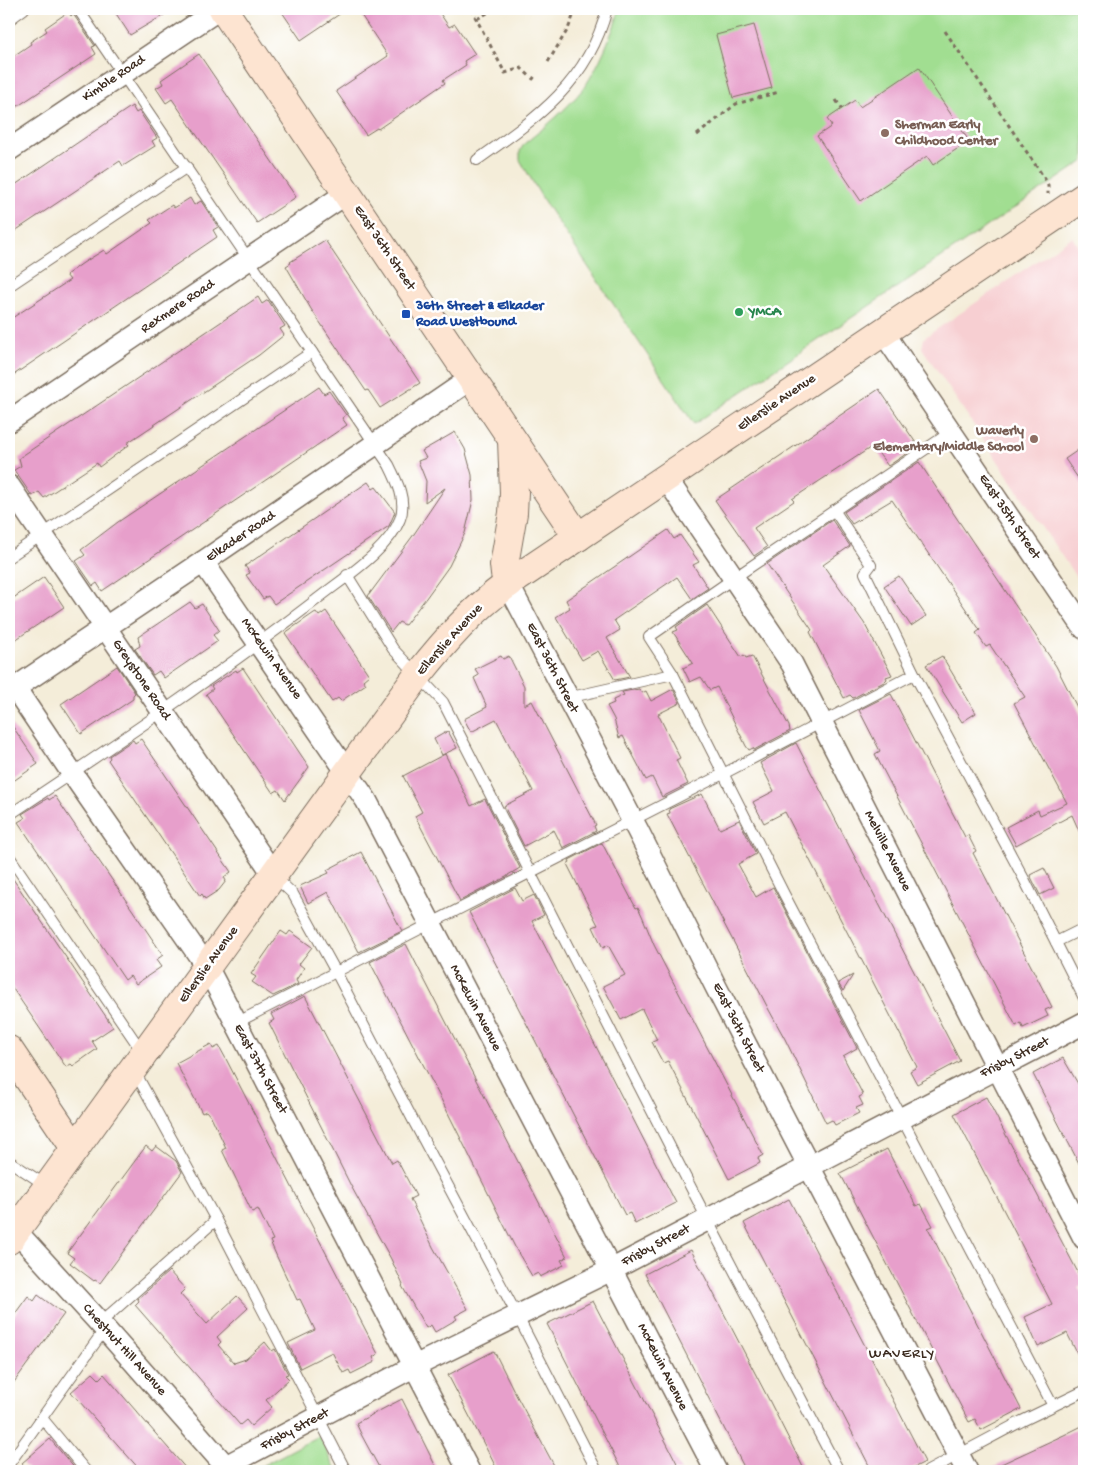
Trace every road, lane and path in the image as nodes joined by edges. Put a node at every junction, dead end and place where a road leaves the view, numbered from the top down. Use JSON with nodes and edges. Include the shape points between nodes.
{"nodes":[{"id":1,"x":24,"y":9,"type":"edge"},
{"id":2,"x":78,"y":9,"type":"edge"},
{"id":3,"x":219,"y":9,"type":"edge"},
{"id":4,"x":223,"y":9,"type":"edge"},
{"id":5,"x":470,"y":9,"type":"edge"},
{"id":6,"x":494,"y":9,"type":"edge"},
{"id":7,"x":576,"y":9,"type":"edge"},
{"id":8,"x":607,"y":9,"type":"edge"},
{"id":9,"x":477,"y":19,"type":"junction"},
{"id":10,"x":9,"y":20,"type":"edge"},
{"id":11,"x":945,"y":31,"type":"dead end"},
{"id":12,"x":548,"y":62,"type":"dead end"},
{"id":13,"x":122,"y":73,"type":"junction"},
{"id":14,"x":535,"y":76,"type":"dead end"},
{"id":15,"x":779,"y":92,"type":"dead end"},
{"id":16,"x":836,"y":100,"type":"dead end"},
{"id":17,"x":842,"y":109,"type":"dead end"},
{"id":18,"x":697,"y":135,"type":"dead end"},
{"id":19,"x":9,"y":150,"type":"edge"},
{"id":20,"x":477,"y":160,"type":"dead end"},
{"id":21,"x":187,"y":168,"type":"junction"},
{"id":22,"x":347,"y":193,"type":"junction"},
{"id":23,"x":1048,"y":195,"type":"dead end"},
{"id":24,"x":1081,"y":205,"type":"edge"},
{"id":25,"x":249,"y":259,"type":"junction"},
{"id":26,"x":9,"y":286,"type":"edge"},
{"id":27,"x":883,"y":332,"type":"junction"},
{"id":28,"x":312,"y":352,"type":"junction"},
{"id":29,"x":472,"y":378,"type":"junction"},
{"id":30,"x":9,"y":421,"type":"edge"},
{"id":31,"x":951,"y":432,"type":"junction"},
{"id":32,"x":512,"y":438,"type":"junction"},
{"id":33,"x":376,"y":445,"type":"junction"},
{"id":34,"x":666,"y":478,"type":"junction"},
{"id":35,"x":9,"y":486,"type":"edge"},
{"id":36,"x":834,"y":510,"type":"junction"},
{"id":37,"x":42,"y":535,"type":"junction"},
{"id":38,"x":578,"y":537,"type":"junction"},
{"id":39,"x":9,"y":557,"type":"edge"},
{"id":40,"x":203,"y":562,"type":"junction"},
{"id":41,"x":347,"y":575,"type":"junction"},
{"id":42,"x":734,"y":578,"type":"junction"},
{"id":43,"x":508,"y":584,"type":"junction"},
{"id":44,"x":105,"y":627,"type":"junction"},
{"id":45,"x":1084,"y":628,"type":"edge"},
{"id":46,"x":260,"y":643,"type":"junction"},
{"id":47,"x":673,"y":674,"type":"junction"},
{"id":48,"x":914,"y":674,"type":"junction"},
{"id":49,"x":418,"y":675,"type":"junction"},
{"id":50,"x":12,"y":690,"type":"edge"},
{"id":51,"x":567,"y":698,"type":"junction"},
{"id":52,"x":162,"y":712,"type":"junction"},
{"id":53,"x":822,"y":723,"type":"junction"},
{"id":54,"x":348,"y":772,"type":"junction"},
{"id":55,"x":72,"y":773,"type":"junction"},
{"id":56,"x":723,"y":774,"type":"junction"},
{"id":57,"x":9,"y":815,"type":"edge"},
{"id":58,"x":632,"y":821,"type":"junction"},
{"id":59,"x":9,"y":856,"type":"edge"},
{"id":60,"x":531,"y":873,"type":"junction"},
{"id":61,"x":274,"y":875,"type":"junction"},
{"id":62,"x":430,"y":923,"type":"junction"},
{"id":63,"x":1084,"y":928,"type":"edge"},
{"id":64,"x":1056,"y":942,"type":"junction"},
{"id":65,"x":207,"y":967,"type":"junction"},
{"id":66,"x":336,"y":972,"type":"junction"},
{"id":67,"x":1084,"y":998,"type":"edge"},
{"id":68,"x":1084,"y":1022,"type":"edge"},
{"id":69,"x":236,"y":1023,"type":"junction"},
{"id":70,"x":9,"y":1050,"type":"edge"},
{"id":71,"x":139,"y":1061,"type":"junction"},
{"id":72,"x":996,"y":1067,"type":"junction"},
{"id":73,"x":901,"y":1118,"type":"junction"},
{"id":74,"x":75,"y":1148,"type":"junction"},
{"id":75,"x":9,"y":1161,"type":"edge"},
{"id":76,"x":810,"y":1166,"type":"junction"},
{"id":77,"x":48,"y":1186,"type":"junction"},
{"id":78,"x":707,"y":1219,"type":"junction"},
{"id":79,"x":216,"y":1220,"type":"junction"},
{"id":80,"x":12,"y":1235,"type":"edge"},
{"id":81,"x":1084,"y":1238,"type":"edge"},
{"id":82,"x":611,"y":1270,"type":"junction"},
{"id":83,"x":517,"y":1315,"type":"junction"},
{"id":84,"x":103,"y":1326,"type":"junction"},
{"id":85,"x":415,"y":1366,"type":"junction"},
{"id":86,"x":1084,"y":1391,"type":"edge"},
{"id":87,"x":1053,"y":1406,"type":"junction"},
{"id":88,"x":42,"y":1418,"type":"junction"},
{"id":89,"x":318,"y":1418,"type":"junction"},
{"id":90,"x":963,"y":1463,"type":"edge"},
{"id":91,"x":9,"y":1466,"type":"edge"},
{"id":92,"x":228,"y":1469,"type":"edge"},
{"id":93,"x":12,"y":1471,"type":"edge"},
{"id":94,"x":86,"y":1471,"type":"edge"},
{"id":95,"x":346,"y":1471,"type":"edge"},
{"id":96,"x":469,"y":1471,"type":"edge"},
{"id":97,"x":597,"y":1471,"type":"edge"},
{"id":98,"x":716,"y":1471,"type":"edge"},
{"id":99,"x":839,"y":1471,"type":"edge"},
{"id":100,"x":928,"y":1471,"type":"edge"}],
"edges":[{"from":1,"to":10,"type":"lane"},
{"from":2,"to":13,"type":"lane"},
{"from":3,"to":13,"type":"street","name":"Kimble Road"},
{"from":4,"to":22,"type":"street","name":"East 36th Street"},
{"from":5,"to":9,"type":"path"},
{"from":6,"to":9,"type":"path"},
{"from":7,"to":12,"type":"path"},
{"from":8,"to":20,"type":"lane","via":[[584,64],[557,98],[527,125]]},
{"from":9,"to":14,"type":"path","via":[[505,73],[521,68],[533,79]]},
{"from":11,"to":23,"type":"path","via":[[1045,179]]},
{"from":13,"to":19,"type":"street","name":"Kimble Road"},
{"from":13,"to":21,"type":"lane"},
{"from":15,"to":18,"type":"path","via":[[736,104]]},
{"from":16,"to":17,"type":"path"},
{"from":21,"to":25,"type":"lane"},
{"from":21,"to":26,"type":"lane"},
{"from":22,"to":25,"type":"street","name":"Rexmere Road"},
{"from":22,"to":29,"type":"street","name":"East 36th Street"},
{"from":24,"to":27,"type":"street","name":"Ellerslie Avenue"},
{"from":25,"to":28,"type":"lane"},
{"from":25,"to":30,"type":"street","name":"Rexmere Road"},
{"from":27,"to":31,"type":"street","name":"East 35th Street"},
{"from":27,"to":34,"type":"street","name":"Ellerslie Avenue"},
{"from":28,"to":33,"type":"lane"},
{"from":28,"to":37,"type":"lane"},
{"from":29,"to":32,"type":"street","name":"East 36th Street"},
{"from":29,"to":33,"type":"street","name":"Elkader Road"},
{"from":31,"to":36,"type":"lane"},
{"from":31,"to":45,"type":"street","name":"East 35th Street"},
{"from":32,"to":38,"type":"street","name":"East 36th Street"},
{"from":32,"to":43,"type":"street","via":[[513,513],[504,565]]},
{"from":33,"to":40,"type":"street","name":"Elkader Road"},
{"from":33,"to":41,"type":"lane","via":[[398,484],[402,502],[400,518],[381,547]]},
{"from":34,"to":38,"type":"street","name":"Ellerslie Avenue"},
{"from":34,"to":42,"type":"street","name":"Melville Avenue"},
{"from":35,"to":37,"type":"street","name":"Greystone Road"},
{"from":36,"to":42,"type":"lane"},
{"from":36,"to":48,"type":"lane","via":[[871,564],[865,572]]},
{"from":37,"to":39,"type":"lane"},
{"from":37,"to":44,"type":"street","name":"Greystone Road"},
{"from":38,"to":43,"type":"street","name":"Ellerslie Avenue"},
{"from":40,"to":44,"type":"street","name":"Elkader Road"},
{"from":40,"to":46,"type":"street","name":"McKewin Avenue"},
{"from":41,"to":46,"type":"lane"},
{"from":41,"to":49,"type":"lane","via":[[393,649]]},
{"from":42,"to":47,"type":"lane","via":[[649,637]]},
{"from":42,"to":53,"type":"street","name":"Melville Avenue","via":[[792,664]]},
{"from":43,"to":49,"type":"street","name":"Ellerslie Avenue","via":[[462,622]]},
{"from":43,"to":51,"type":"street","name":"East 36th Street"},
{"from":44,"to":50,"type":"street","name":"Elkader Road"},
{"from":44,"to":52,"type":"street","name":"Greystone Road"},
{"from":46,"to":52,"type":"lane"},
{"from":46,"to":54,"type":"street","name":"McKewin Avenue"},
{"from":47,"to":51,"type":"lane"},
{"from":47,"to":56,"type":"lane"},
{"from":48,"to":53,"type":"lane"},
{"from":48,"to":64,"type":"lane"},
{"from":49,"to":54,"type":"street","name":"Ellerslie Avenue"},
{"from":49,"to":60,"type":"lane","via":[[443,702]]},
{"from":50,"to":55,"type":"street","name":"East 37th Street"},
{"from":51,"to":58,"type":"street","name":"East 36th Street"},
{"from":52,"to":55,"type":"lane"},
{"from":52,"to":61,"type":"street","name":"Greystone Road"},
{"from":53,"to":56,"type":"lane"},
{"from":53,"to":72,"type":"street","name":"Melville Avenue"},
{"from":54,"to":61,"type":"street","name":"Ellerslie Avenue"},
{"from":54,"to":62,"type":"street","name":"McKewin Avenue"},
{"from":55,"to":57,"type":"lane"},
{"from":55,"to":65,"type":"street","name":"East 37th Street"},
{"from":56,"to":58,"type":"lane"},
{"from":56,"to":73,"type":"lane"},
{"from":58,"to":60,"type":"lane"},
{"from":58,"to":76,"type":"street","name":"East 36th Street"},
{"from":59,"to":71,"type":"lane"},
{"from":60,"to":62,"type":"lane"},
{"from":60,"to":78,"type":"lane"},
{"from":61,"to":65,"type":"street","name":"Ellerslie Avenue"},
{"from":61,"to":66,"type":"lane","via":[[293,894]]},
{"from":62,"to":66,"type":"lane"},
{"from":62,"to":82,"type":"street","name":"McKewin Avenue"},
{"from":63,"to":64,"type":"lane"},
{"from":64,"to":67,"type":"lane"},
{"from":65,"to":69,"type":"street","name":"East 37th Street"},
{"from":65,"to":71,"type":"street","name":"Ellerslie Avenue"},
{"from":66,"to":69,"type":"lane"},
{"from":66,"to":83,"type":"lane"},
{"from":68,"to":72,"type":"street","name":"Frisby Street"},
{"from":69,"to":85,"type":"street","name":"East 37th Street"},
{"from":70,"to":74,"type":"street"},
{"from":71,"to":74,"type":"street","name":"Ellerslie Avenue"},
{"from":71,"to":79,"type":"lane"},
{"from":72,"to":73,"type":"street","name":"Frisby Street"},
{"from":72,"to":81,"type":"street","name":"Melville Avenue"},
{"from":73,"to":76,"type":"street","name":"Frisby Street"},
{"from":73,"to":87,"type":"lane"},
{"from":74,"to":77,"type":"street","name":"Ellerslie Avenue"},
{"from":75,"to":77,"type":"lane"},
{"from":76,"to":78,"type":"street","name":"Frisby Street"},
{"from":76,"to":90,"type":"street","name":"East 36th Street"},
{"from":77,"to":80,"type":"street","name":"Ellerslie Avenue"},
{"from":78,"to":82,"type":"street","name":"Frisby Street"},
{"from":78,"to":99,"type":"lane"},
{"from":79,"to":84,"type":"lane"},
{"from":79,"to":89,"type":"lane"},
{"from":80,"to":84,"type":"street","name":"Chestnut Hill Avenue"},
{"from":82,"to":83,"type":"street","name":"Frisby Street"},
{"from":82,"to":98,"type":"street","name":"McKewin Avenue"},
{"from":83,"to":85,"type":"street","name":"Frisby Street"},
{"from":83,"to":97,"type":"lane"},
{"from":84,"to":88,"type":"lane"},
{"from":84,"to":92,"type":"street","name":"Chestnut Hill Avenue"},
{"from":85,"to":89,"type":"street","name":"Frisby Street"},
{"from":85,"to":96,"type":"street","name":"East 37th Street"},
{"from":86,"to":87,"type":"lane"},
{"from":87,"to":90,"type":"lane","via":[[1022,1421]]},
{"from":88,"to":91,"type":"lane"},
{"from":88,"to":94,"type":"lane"},
{"from":89,"to":92,"type":"street","name":"Frisby Street"},
{"from":89,"to":95,"type":"lane"},
{"from":90,"to":100,"type":"lane"},
{"from":91,"to":93,"type":"lane"}]}
